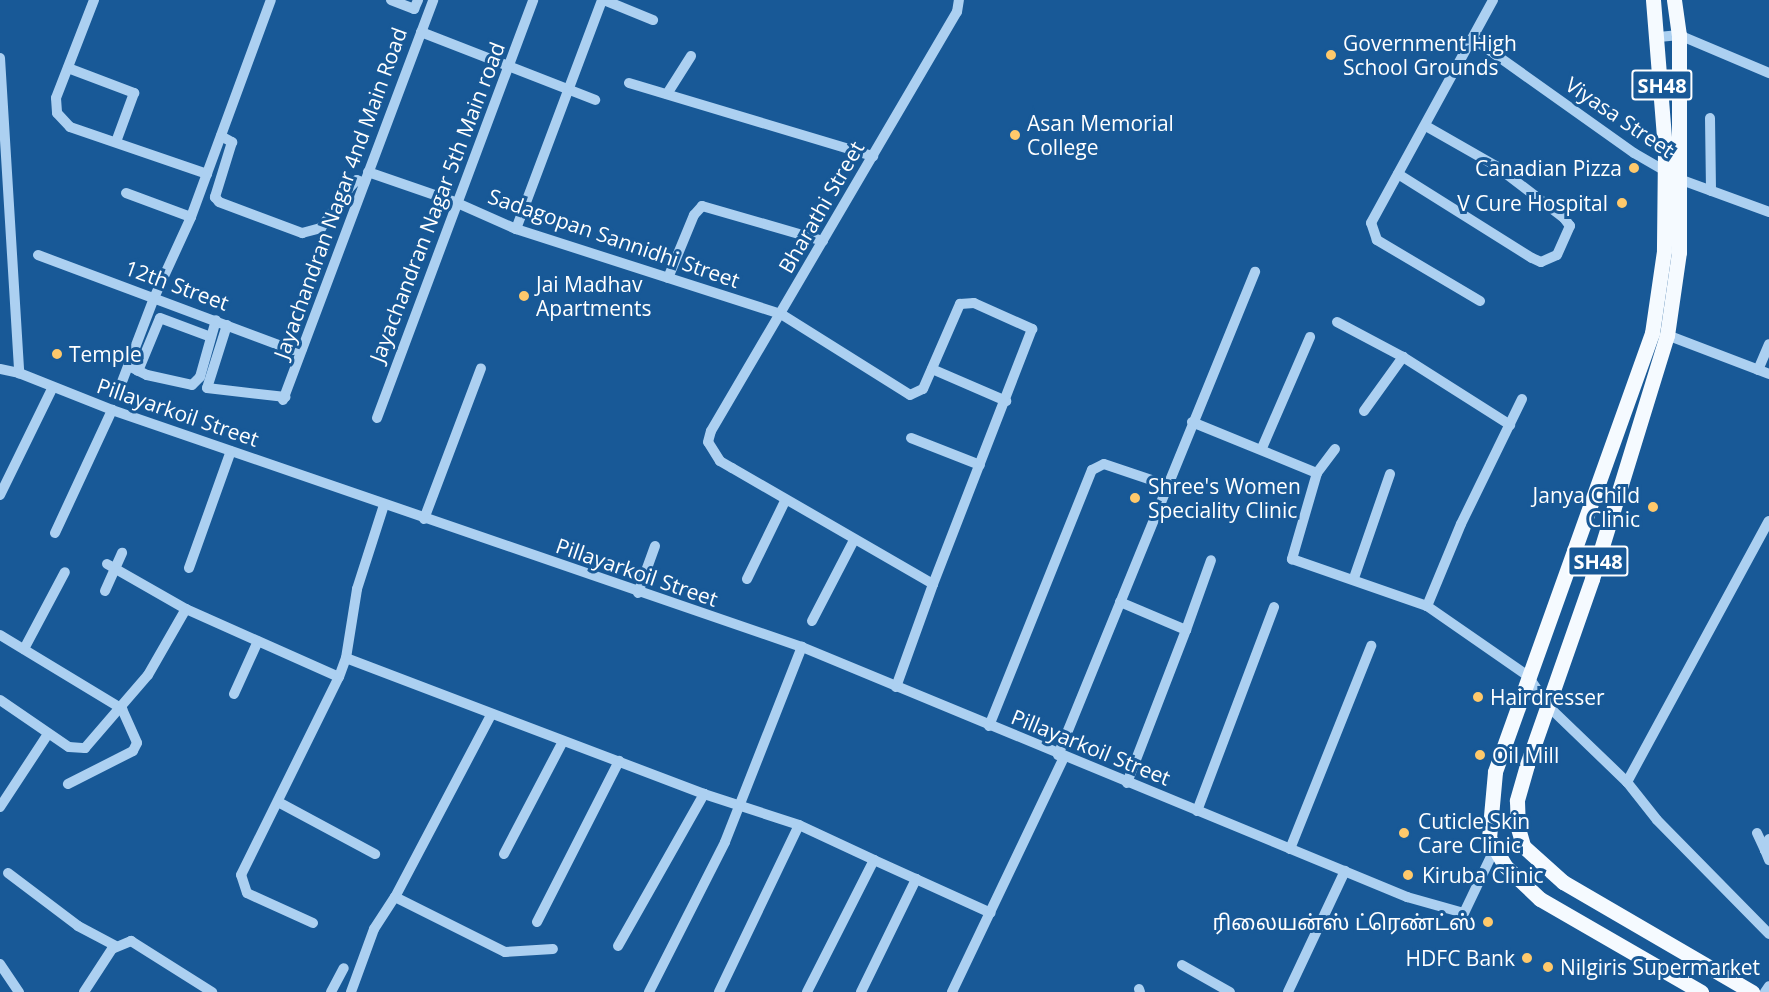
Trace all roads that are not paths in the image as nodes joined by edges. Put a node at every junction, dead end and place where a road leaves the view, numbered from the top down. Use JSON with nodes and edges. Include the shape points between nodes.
{"nodes":[{"id":1,"x":94,"y":0,"type":"edge"},
{"id":2,"x":271,"y":0,"type":"edge"},
{"id":3,"x":391,"y":0,"type":"edge"},
{"id":4,"x":418,"y":0,"type":"edge"},
{"id":5,"x":433,"y":0,"type":"edge"},
{"id":6,"x":533,"y":0,"type":"edge"},
{"id":7,"x":603,"y":0,"type":"edge"},
{"id":8,"x":959,"y":0,"type":"edge"},
{"id":9,"x":1493,"y":0,"type":"edge"},
{"id":10,"x":1653,"y":0,"type":"edge"},
{"id":11,"x":1674,"y":0,"type":"edge"},
{"id":12,"x":653,"y":20,"type":"dead end"},
{"id":13,"x":420,"y":32,"type":"junction"},
{"id":14,"x":1678,"y":35,"type":"junction"},
{"id":15,"x":1659,"y":37,"type":"junction"},
{"id":16,"x":1474,"y":40,"type":"junction"},
{"id":17,"x":691,"y":56,"type":"dead end"},
{"id":18,"x":0,"y":58,"type":"edge"},
{"id":19,"x":508,"y":67,"type":"junction"},
{"id":20,"x":68,"y":68,"type":"junction"},
{"id":21,"x":1769,"y":73,"type":"edge"},
{"id":22,"x":629,"y":83,"type":"dead end"},
{"id":23,"x":567,"y":89,"type":"junction"},
{"id":24,"x":667,"y":94,"type":"junction"},
{"id":25,"x":595,"y":100,"type":"dead end"},
{"id":26,"x":1710,"y":118,"type":"dead end"},
{"id":27,"x":1426,"y":126,"type":"junction"},
{"id":28,"x":221,"y":136,"type":"junction"},
{"id":29,"x":1,"y":138,"type":"edge"},
{"id":30,"x":116,"y":142,"type":"junction"},
{"id":31,"x":873,"y":156,"type":"junction"},
{"id":32,"x":1665,"y":170,"type":"junction"},
{"id":33,"x":207,"y":174,"type":"junction"},
{"id":34,"x":1398,"y":174,"type":"junction"},
{"id":35,"x":366,"y":178,"type":"junction"},
{"id":36,"x":1679,"y":179,"type":"junction"},
{"id":37,"x":1712,"y":191,"type":"junction"},
{"id":38,"x":126,"y":193,"type":"dead end"},
{"id":39,"x":3,"y":197,"type":"edge"},
{"id":40,"x":455,"y":202,"type":"junction"},
{"id":41,"x":1769,"y":213,"type":"edge"},
{"id":42,"x":191,"y":217,"type":"junction"},
{"id":43,"x":516,"y":229,"type":"junction"},
{"id":44,"x":824,"y":241,"type":"junction"},
{"id":45,"x":38,"y":255,"type":"dead end"},
{"id":46,"x":1255,"y":272,"type":"dead end"},
{"id":47,"x":668,"y":278,"type":"junction"},
{"id":48,"x":154,"y":298,"type":"junction"},
{"id":49,"x":1480,"y":301,"type":"dead end"},
{"id":50,"x":781,"y":314,"type":"junction"},
{"id":51,"x":216,"y":320,"type":"junction"},
{"id":52,"x":1337,"y":322,"type":"dead end"},
{"id":53,"x":227,"y":325,"type":"junction"},
{"id":54,"x":1667,"y":335,"type":"junction"},
{"id":55,"x":211,"y":337,"type":"junction"},
{"id":56,"x":1310,"y":337,"type":"dead end"},
{"id":57,"x":1769,"y":344,"type":"edge"},
{"id":58,"x":302,"y":349,"type":"junction"},
{"id":59,"x":1403,"y":357,"type":"junction"},
{"id":60,"x":133,"y":368,"type":"junction"},
{"id":61,"x":481,"y":368,"type":"dead end"},
{"id":62,"x":0,"y":369,"type":"edge"},
{"id":63,"x":932,"y":369,"type":"junction"},
{"id":64,"x":1758,"y":370,"type":"junction"},
{"id":65,"x":19,"y":373,"type":"junction"},
{"id":66,"x":1769,"y":374,"type":"edge"},
{"id":67,"x":120,"y":387,"type":"dead end"},
{"id":68,"x":52,"y":389,"type":"junction"},
{"id":69,"x":1522,"y":399,"type":"dead end"},
{"id":70,"x":1006,"y":401,"type":"junction"},
{"id":71,"x":112,"y":410,"type":"junction"},
{"id":72,"x":1364,"y":411,"type":"dead end"},
{"id":73,"x":377,"y":418,"type":"dead end"},
{"id":74,"x":1192,"y":422,"type":"junction"},
{"id":75,"x":1510,"y":425,"type":"junction"},
{"id":76,"x":911,"y":438,"type":"dead end"},
{"id":77,"x":1262,"y":448,"type":"junction"},
{"id":78,"x":1335,"y":449,"type":"dead end"},
{"id":79,"x":231,"y":451,"type":"junction"},
{"id":80,"x":980,"y":465,"type":"junction"},
{"id":81,"x":1317,"y":473,"type":"junction"},
{"id":82,"x":1390,"y":474,"type":"dead end"},
{"id":83,"x":1166,"y":485,"type":"junction"},
{"id":84,"x":0,"y":495,"type":"edge"},
{"id":85,"x":785,"y":501,"type":"junction"},
{"id":86,"x":384,"y":505,"type":"junction"},
{"id":87,"x":424,"y":519,"type":"junction"},
{"id":88,"x":1769,"y":521,"type":"edge"},
{"id":89,"x":55,"y":533,"type":"dead end"},
{"id":90,"x":854,"y":540,"type":"junction"},
{"id":91,"x":655,"y":546,"type":"dead end"},
{"id":92,"x":122,"y":553,"type":"dead end"},
{"id":93,"x":1211,"y":561,"type":"dead end"},
{"id":94,"x":110,"y":566,"type":"junction"},
{"id":95,"x":189,"y":568,"type":"dead end"},
{"id":96,"x":65,"y":572,"type":"dead end"},
{"id":97,"x":1354,"y":578,"type":"junction"},
{"id":98,"x":747,"y":579,"type":"dead end"},
{"id":99,"x":933,"y":584,"type":"junction"},
{"id":100,"x":105,"y":591,"type":"dead end"},
{"id":101,"x":638,"y":593,"type":"junction"},
{"id":102,"x":1119,"y":602,"type":"junction"},
{"id":103,"x":1427,"y":606,"type":"junction"},
{"id":104,"x":1274,"y":607,"type":"dead end"},
{"id":105,"x":186,"y":609,"type":"junction"},
{"id":106,"x":812,"y":621,"type":"dead end"},
{"id":107,"x":1186,"y":630,"type":"junction"},
{"id":108,"x":0,"y":635,"type":"edge"},
{"id":109,"x":258,"y":641,"type":"junction"},
{"id":110,"x":1371,"y":646,"type":"dead end"},
{"id":111,"x":802,"y":647,"type":"junction"},
{"id":112,"x":24,"y":650,"type":"junction"},
{"id":113,"x":346,"y":658,"type":"junction"},
{"id":114,"x":1528,"y":676,"type":"junction"},
{"id":115,"x":339,"y":677,"type":"junction"},
{"id":116,"x":896,"y":687,"type":"junction"},
{"id":117,"x":234,"y":694,"type":"dead end"},
{"id":118,"x":0,"y":700,"type":"edge"},
{"id":119,"x":1548,"y":706,"type":"junction"},
{"id":120,"x":122,"y":709,"type":"junction"},
{"id":121,"x":491,"y":715,"type":"junction"},
{"id":122,"x":989,"y":726,"type":"junction"},
{"id":123,"x":48,"y":734,"type":"junction"},
{"id":124,"x":563,"y":741,"type":"junction"},
{"id":125,"x":1061,"y":756,"type":"junction"},
{"id":126,"x":619,"y":761,"type":"junction"},
{"id":127,"x":1627,"y":782,"type":"junction"},
{"id":128,"x":1127,"y":783,"type":"junction"},
{"id":129,"x":68,"y":784,"type":"dead end"},
{"id":130,"x":704,"y":794,"type":"junction"},
{"id":131,"x":280,"y":802,"type":"junction"},
{"id":132,"x":740,"y":806,"type":"junction"},
{"id":133,"x":0,"y":807,"type":"edge"},
{"id":134,"x":1197,"y":811,"type":"junction"},
{"id":135,"x":799,"y":825,"type":"junction"},
{"id":136,"x":1757,"y":833,"type":"dead end"},
{"id":137,"x":1290,"y":849,"type":"junction"},
{"id":138,"x":1494,"y":850,"type":"junction"},
{"id":139,"x":1768,"y":850,"type":"edge"},
{"id":140,"x":375,"y":854,"type":"dead end"},
{"id":141,"x":504,"y":854,"type":"dead end"},
{"id":142,"x":874,"y":860,"type":"junction"},
{"id":143,"x":1345,"y":871,"type":"junction"},
{"id":144,"x":8,"y":873,"type":"dead end"},
{"id":145,"x":916,"y":879,"type":"junction"},
{"id":146,"x":395,"y":897,"type":"junction"},
{"id":147,"x":991,"y":913,"type":"junction"},
{"id":148,"x":537,"y":922,"type":"dead end"},
{"id":149,"x":313,"y":923,"type":"dead end"},
{"id":150,"x":1769,"y":934,"type":"edge"},
{"id":151,"x":116,"y":946,"type":"junction"},
{"id":152,"x":618,"y":946,"type":"dead end"},
{"id":153,"x":553,"y":949,"type":"dead end"},
{"id":154,"x":0,"y":964,"type":"edge"},
{"id":155,"x":1182,"y":965,"type":"dead end"},
{"id":156,"x":344,"y":968,"type":"dead end"},
{"id":157,"x":1769,"y":986,"type":"edge"},
{"id":158,"x":19,"y":992,"type":"edge"},
{"id":159,"x":84,"y":992,"type":"edge"},
{"id":160,"x":212,"y":992,"type":"edge"},
{"id":161,"x":331,"y":992,"type":"edge"},
{"id":162,"x":351,"y":992,"type":"edge"},
{"id":163,"x":649,"y":992,"type":"edge"},
{"id":164,"x":719,"y":992,"type":"edge"},
{"id":165,"x":807,"y":992,"type":"edge"},
{"id":166,"x":861,"y":992,"type":"edge"},
{"id":167,"x":952,"y":992,"type":"edge"},
{"id":168,"x":1230,"y":992,"type":"edge"},
{"id":169,"x":1288,"y":992,"type":"edge"},
{"id":170,"x":1701,"y":992,"type":"edge"},
{"id":171,"x":1752,"y":992,"type":"edge"},
{"id":172,"x":1765,"y":992,"type":"edge"}],
"edges":[{"from":1,"to":20,"type":"street"},
{"from":2,"to":28,"type":"street"},
{"from":3,"to":4,"type":"street","via":[[414,9]]},
{"from":5,"to":13,"type":"street","name":"Jayachandran Nagar 4nd Main Road"},
{"from":6,"to":19,"type":"street","name":"Jayachandran Nagar 5th Main road"},
{"from":7,"to":12,"type":"street"},
{"from":7,"to":23,"type":"street"},
{"from":8,"to":31,"type":"street","name":"Bharathi Street","via":[[957,12]]},
{"from":9,"to":16,"type":"street"},
{"from":10,"to":15,"type":"main road","number":"SH48"},
{"from":11,"to":14,"type":"main road","number":"SH48"},
{"from":13,"to":19,"type":"street"},
{"from":13,"to":35,"type":"street","name":"Jayachandran Nagar 4nd Main Road"},
{"from":14,"to":15,"type":"street"},
{"from":14,"to":21,"type":"street"},
{"from":14,"to":36,"type":"main road","number":"SH48"},
{"from":15,"to":32,"type":"main road","number":"SH48"},
{"from":16,"to":27,"type":"street"},
{"from":16,"to":32,"type":"street","name":"Viyasa Street","via":[[1634,153]]},
{"from":17,"to":24,"type":"street"},
{"from":18,"to":29,"type":"street"},
{"from":19,"to":23,"type":"street"},
{"from":19,"to":40,"type":"street","name":"Jayachandran Nagar 5th Main road"},
{"from":20,"to":30,"type":"street","via":[[56,98],[57,113],[70,127]]},
{"from":20,"to":30,"type":"street","via":[[134,93]]},
{"from":22,"to":24,"type":"street"},
{"from":23,"to":25,"type":"street"},
{"from":23,"to":43,"type":"street"},
{"from":24,"to":31,"type":"street"},
{"from":26,"to":37,"type":"street"},
{"from":27,"to":34,"type":"street"},
{"from":27,"to":34,"type":"street","via":[[1496,166],[1564,218],[1570,226],[1557,255],[1541,262],[1532,258]]},
{"from":28,"to":33,"type":"street"},
{"from":28,"to":35,"type":"street","via":[[232,142],[215,197],[219,202],[302,233],[321,228],[351,186]]},
{"from":29,"to":39,"type":"street"},
{"from":30,"to":33,"type":"street"},
{"from":31,"to":44,"type":"street","name":"Bharathi Street"},
{"from":32,"to":36,"type":"street","name":"Viyasa Street"},
{"from":32,"to":114,"type":"main road","number":"SH48","via":[[1664,251],[1653,333]]},
{"from":33,"to":42,"type":"street"},
{"from":34,"to":49,"type":"street","via":[[1371,223],[1371,231],[1377,240]]},
{"from":35,"to":40,"type":"street","name":"Sadagopan Sannidhi Street"},
{"from":35,"to":58,"type":"street","name":"Jayachandran Nagar 4nd Main Road"},
{"from":36,"to":37,"type":"street","name":"Viyasa Street"},
{"from":36,"to":54,"type":"main road","number":"SH48","via":[[1679,252]]},
{"from":37,"to":41,"type":"street","name":"Viyasa Street"},
{"from":38,"to":42,"type":"street"},
{"from":39,"to":65,"type":"street"},
{"from":40,"to":43,"type":"street","name":"Sadagopan Sannidhi Street"},
{"from":40,"to":73,"type":"street","name":"Jayachandran Nagar 5th Main road"},
{"from":42,"to":48,"type":"street"},
{"from":43,"to":47,"type":"street","name":"Sadagopan Sannidhi Street"},
{"from":44,"to":47,"type":"street","via":[[702,206]]},
{"from":44,"to":50,"type":"street","name":"Bharathi Street"},
{"from":45,"to":48,"type":"street","name":"12th Street"},
{"from":46,"to":74,"type":"street"},
{"from":47,"to":50,"type":"street","name":"Sadagopan Sannidhi Street"},
{"from":48,"to":51,"type":"street","name":"12th Street"},
{"from":48,"to":60,"type":"street"},
{"from":50,"to":63,"type":"street","name":"Sadagopan Sannidhi Street","via":[[910,395],[923,389]]},
{"from":50,"to":85,"type":"street","name":"Bharathi Street","via":[[711,430],[711,450],[720,461]]},
{"from":51,"to":53,"type":"street","name":"12th Street"},
{"from":51,"to":55,"type":"street"},
{"from":52,"to":59,"type":"street"},
{"from":53,"to":58,"type":"street","name":"12th Street","via":[[292,350]]},
{"from":53,"to":58,"type":"street","name":"Jayachandran Nagar 4nd Main Road","via":[[207,388],[284,399]]},
{"from":54,"to":64,"type":"street"},
{"from":54,"to":119,"type":"main road","number":"SH48","via":[[1592,579]]},
{"from":55,"to":60,"type":"street","via":[[160,318]]},
{"from":55,"to":60,"type":"street","via":[[200,377],[192,384]]},
{"from":56,"to":77,"type":"street"},
{"from":57,"to":64,"type":"street"},
{"from":59,"to":72,"type":"street"},
{"from":59,"to":75,"type":"street"},
{"from":60,"to":67,"type":"street"},
{"from":61,"to":87,"type":"street"},
{"from":62,"to":65,"type":"street","name":"Pillayarkoil Street"},
{"from":63,"to":70,"type":"street"},
{"from":63,"to":70,"type":"street","via":[[960,304],[969,302],[1006,317],[1033,333]]},
{"from":64,"to":66,"type":"street"},
{"from":65,"to":68,"type":"street","name":"Pillayarkoil Street"},
{"from":68,"to":71,"type":"street","name":"Pillayarkoil Street"},
{"from":68,"to":84,"type":"street"},
{"from":69,"to":75,"type":"street"},
{"from":70,"to":80,"type":"street"},
{"from":71,"to":79,"type":"street","name":"Pillayarkoil Street"},
{"from":71,"to":89,"type":"street"},
{"from":74,"to":77,"type":"street"},
{"from":74,"to":83,"type":"street"},
{"from":75,"to":103,"type":"street"},
{"from":76,"to":80,"type":"street"},
{"from":77,"to":81,"type":"street"},
{"from":78,"to":81,"type":"street"},
{"from":79,"to":86,"type":"street","name":"Pillayarkoil Street"},
{"from":79,"to":95,"type":"street"},
{"from":80,"to":99,"type":"street"},
{"from":81,"to":97,"type":"street","via":[[1292,559]]},
{"from":82,"to":97,"type":"street"},
{"from":83,"to":102,"type":"street"},
{"from":83,"to":122,"type":"street","via":[[1104,464],[1092,470]]},
{"from":85,"to":90,"type":"street"},
{"from":85,"to":98,"type":"street"},
{"from":86,"to":87,"type":"street","name":"Pillayarkoil Street"},
{"from":86,"to":113,"type":"street","via":[[357,589]]},
{"from":87,"to":101,"type":"street","name":"Pillayarkoil Street"},
{"from":88,"to":127,"type":"street"},
{"from":90,"to":99,"type":"street"},
{"from":90,"to":106,"type":"street"},
{"from":91,"to":101,"type":"street"},
{"from":92,"to":94,"type":"street"},
{"from":93,"to":107,"type":"street"},
{"from":94,"to":100,"type":"street"},
{"from":94,"to":105,"type":"street"},
{"from":96,"to":112,"type":"street"},
{"from":97,"to":103,"type":"street"},
{"from":99,"to":116,"type":"street"},
{"from":101,"to":111,"type":"street","name":"Pillayarkoil Street"},
{"from":102,"to":107,"type":"street"},
{"from":102,"to":125,"type":"street"},
{"from":103,"to":114,"type":"street"},
{"from":104,"to":134,"type":"street"},
{"from":105,"to":109,"type":"street"},
{"from":105,"to":120,"type":"street","via":[[148,675]]},
{"from":107,"to":128,"type":"street"},
{"from":108,"to":112,"type":"street"},
{"from":109,"to":115,"type":"street"},
{"from":109,"to":117,"type":"street"},
{"from":110,"to":137,"type":"street"},
{"from":111,"to":116,"type":"street","name":"Pillayarkoil Street"},
{"from":111,"to":132,"type":"street"},
{"from":112,"to":120,"type":"street"},
{"from":113,"to":115,"type":"street"},
{"from":113,"to":121,"type":"street"},
{"from":114,"to":119,"type":"street"},
{"from":114,"to":138,"type":"main road","number":"SH48","via":[[1496,772],[1489,838]]},
{"from":115,"to":131,"type":"street"},
{"from":116,"to":122,"type":"street","name":"Pillayarkoil Street"},
{"from":118,"to":123,"type":"street"},
{"from":119,"to":127,"type":"street"},
{"from":119,"to":171,"type":"main road","number":"SH48","via":[[1517,801],[1522,846],[1563,882]]},
{"from":120,"to":123,"type":"street","via":[[85,748],[69,747]]},
{"from":120,"to":129,"type":"street","via":[[137,743],[133,751]]},
{"from":121,"to":124,"type":"street"},
{"from":121,"to":146,"type":"street"},
{"from":122,"to":125,"type":"street","name":"Pillayarkoil Street"},
{"from":123,"to":133,"type":"street"},
{"from":124,"to":126,"type":"street"},
{"from":124,"to":141,"type":"street"},
{"from":125,"to":128,"type":"street","name":"Pillayarkoil Street"},
{"from":125,"to":147,"type":"street"},
{"from":126,"to":130,"type":"street"},
{"from":126,"to":148,"type":"street"},
{"from":127,"to":150,"type":"street","via":[[1657,820]]},
{"from":128,"to":134,"type":"street","name":"Pillayarkoil Street"},
{"from":130,"to":132,"type":"street"},
{"from":130,"to":152,"type":"street"},
{"from":131,"to":140,"type":"street"},
{"from":131,"to":149,"type":"street","via":[[241,883],[247,893]]},
{"from":132,"to":135,"type":"street"},
{"from":132,"to":163,"type":"street"},
{"from":134,"to":137,"type":"street","name":"Pillayarkoil Street"},
{"from":135,"to":142,"type":"street"},
{"from":135,"to":164,"type":"street"},
{"from":136,"to":139,"type":"street"},
{"from":137,"to":143,"type":"street","name":"Pillayarkoil Street"},
{"from":138,"to":143,"type":"street","name":"Pillayarkoil Street","via":[[1464,914],[1407,897]]},
{"from":138,"to":170,"type":"main road","via":[[1540,899]]},
{"from":142,"to":145,"type":"street"},
{"from":142,"to":165,"type":"street"},
{"from":143,"to":169,"type":"street"},
{"from":144,"to":151,"type":"street","via":[[78,926]]},
{"from":145,"to":147,"type":"street"},
{"from":145,"to":166,"type":"street"},
{"from":146,"to":153,"type":"street","via":[[505,952]]},
{"from":146,"to":162,"type":"street","via":[[374,929]]},
{"from":147,"to":167,"type":"street"},
{"from":151,"to":159,"type":"street"},
{"from":151,"to":160,"type":"street","via":[[131,941]]},
{"from":154,"to":158,"type":"street"},
{"from":155,"to":168,"type":"street"},
{"from":156,"to":161,"type":"street"},
{"from":157,"to":172,"type":"street"}]}
